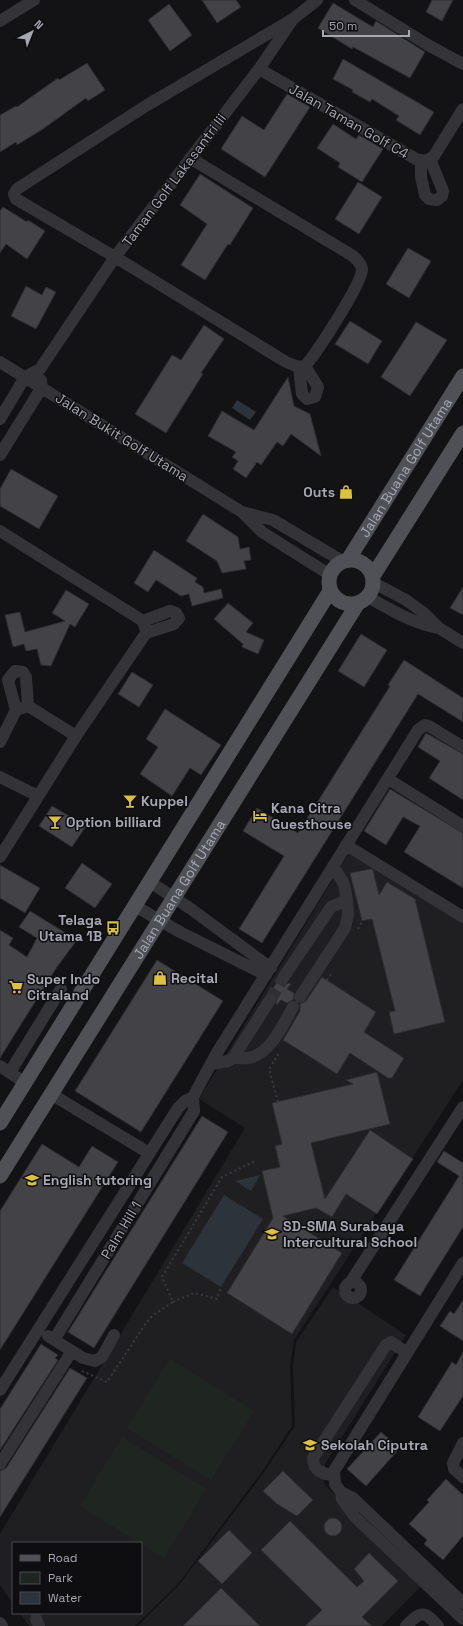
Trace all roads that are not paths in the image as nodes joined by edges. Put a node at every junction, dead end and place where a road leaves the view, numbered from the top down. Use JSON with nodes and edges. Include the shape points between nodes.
{"nodes":[{"id":1,"x":34,"y":0,"type":"edge"},
{"id":2,"x":317,"y":0,"type":"edge"},
{"id":3,"x":355,"y":0,"type":"edge"},
{"id":4,"x":293,"y":19,"type":"junction"},
{"id":5,"x":0,"y":21,"type":"edge"},
{"id":6,"x":463,"y":64,"type":"edge"},
{"id":7,"x":259,"y":69,"type":"junction"},
{"id":8,"x":463,"y":109,"type":"edge"},
{"id":9,"x":190,"y":158,"type":"junction"},
{"id":10,"x":115,"y":257,"type":"junction"},
{"id":11,"x":0,"y":362,"type":"edge"},
{"id":12,"x":40,"y":369,"type":"junction"},
{"id":13,"x":463,"y":376,"type":"edge"},
{"id":14,"x":26,"y":377,"type":"junction"},
{"id":15,"x":42,"y":387,"type":"junction"},
{"id":16,"x":0,"y":419,"type":"edge"},
{"id":17,"x":463,"y":433,"type":"edge"},
{"id":18,"x":0,"y":455,"type":"edge"},
{"id":19,"x":242,"y":512,"type":"junction"},
{"id":20,"x":0,"y":531,"type":"edge"},
{"id":21,"x":345,"y":560,"type":"junction"},
{"id":22,"x":330,"y":575,"type":"junction"},
{"id":23,"x":373,"y":579,"type":"junction"},
{"id":24,"x":330,"y":591,"type":"junction"},
{"id":25,"x":363,"y":600,"type":"junction"},
{"id":26,"x":439,"y":628,"type":"junction"},
{"id":27,"x":463,"y":643,"type":"edge"},
{"id":28,"x":28,"y":706,"type":"junction"},
{"id":29,"x":16,"y":710,"type":"junction"},
{"id":30,"x":76,"y":736,"type":"junction"},
{"id":31,"x":0,"y":742,"type":"edge"},
{"id":32,"x":463,"y":747,"type":"edge"},
{"id":33,"x":0,"y":777,"type":"edge"},
{"id":34,"x":388,"y":779,"type":"junction"},
{"id":35,"x":38,"y":796,"type":"junction"},
{"id":36,"x":463,"y":826,"type":"edge"},
{"id":37,"x":346,"y":845,"type":"junction"},
{"id":38,"x":0,"y":857,"type":"edge"},
{"id":39,"x":333,"y":866,"type":"junction"},
{"id":40,"x":150,"y":882,"type":"junction"},
{"id":41,"x":174,"y":898,"type":"junction"},
{"id":42,"x":347,"y":900,"type":"junction"},
{"id":43,"x":135,"y":906,"type":"junction"},
{"id":44,"x":463,"y":917,"type":"edge"},
{"id":45,"x":160,"y":921,"type":"junction"},
{"id":46,"x":268,"y":971,"type":"junction"},
{"id":47,"x":283,"y":978,"type":"tunnel mouth"},
{"id":48,"x":61,"y":989,"type":"dead end"},
{"id":49,"x":270,"y":1000,"type":"tunnel mouth"},
{"id":50,"x":32,"y":1035,"type":"junction"},
{"id":51,"x":48,"y":1045,"type":"junction"},
{"id":52,"x":233,"y":1058,"type":"junction"},
{"id":53,"x":213,"y":1060,"type":"junction"},
{"id":54,"x":5,"y":1069,"type":"edge"},
{"id":55,"x":25,"y":1082,"type":"junction"},
{"id":56,"x":51,"y":1094,"type":"junction"},
{"id":57,"x":193,"y":1098,"type":"junction"},
{"id":58,"x":463,"y":1107,"type":"edge"},
{"id":59,"x":0,"y":1123,"type":"edge"},
{"id":60,"x":149,"y":1153,"type":"junction"},
{"id":61,"x":0,"y":1176,"type":"edge"},
{"id":62,"x":463,"y":1263,"type":"edge"},
{"id":63,"x":350,"y":1283,"type":"dead end"},
{"id":64,"x":39,"y":1330,"type":"junction"},
{"id":65,"x":114,"y":1335,"type":"dead end"},
{"id":66,"x":54,"y":1340,"type":"junction"},
{"id":67,"x":72,"y":1351,"type":"junction"},
{"id":68,"x":407,"y":1353,"type":"junction"},
{"id":69,"x":0,"y":1390,"type":"edge"},
{"id":70,"x":463,"y":1443,"type":"edge"},
{"id":71,"x":0,"y":1464,"type":"edge"},
{"id":72,"x":334,"y":1476,"type":"junction"},
{"id":73,"x":463,"y":1477,"type":"edge"},
{"id":74,"x":341,"y":1492,"type":"junction"},
{"id":75,"x":463,"y":1603,"type":"edge"},
{"id":76,"x":463,"y":1619,"type":"edge"},
{"id":77,"x":0,"y":1623,"type":"edge"},
{"id":78,"x":2,"y":1626,"type":"edge"},
{"id":79,"x":406,"y":1626,"type":"edge"},
{"id":80,"x":438,"y":1626,"type":"edge"}],
"edges":[{"from":1,"to":5,"type":"street"},
{"from":2,"to":4,"type":"street","name":"Taman Golf Lakasantri Iii"},
{"from":3,"to":6,"type":"street"},
{"from":4,"to":7,"type":"street","name":"Taman Golf Lakasantri Iii"},
{"from":4,"to":10,"type":"street","via":[[144,108],[22,186],[14,194],[16,199]]},
{"from":7,"to":8,"type":"street","name":"Jalan Taman Golf C4","via":[[416,159],[426,160],[438,151]]},
{"from":7,"to":9,"type":"street","name":"Taman Golf Lakasantri Iii"},
{"from":9,"to":10,"type":"street","name":"Taman Golf Lakasantri Iii"},
{"from":9,"to":10,"type":"street","via":[[353,256],[360,263],[360,277],[345,306],[302,366],[286,362]]},
{"from":10,"to":12,"type":"street","name":"Taman Golf Lakasantri Iii"},
{"from":11,"to":14,"type":"street","name":"Jalan Bukit Golf Utama"},
{"from":12,"to":14,"type":"street","name":"Taman Golf Lakasantri Iii"},
{"from":12,"to":15,"type":"street"},
{"from":13,"to":21,"type":"main road","name":"Jalan Buana Golf Utama"},
{"from":14,"to":15,"type":"street","name":"Jalan Bukit Golf Utama"},
{"from":14,"to":16,"type":"street"},
{"from":15,"to":18,"type":"street"},
{"from":15,"to":19,"type":"street","name":"Jalan Bukit Golf Utama"},
{"from":17,"to":23,"type":"main road","name":"Jalan Buana Golf Utama"},
{"from":19,"to":21,"type":"street","name":"Jalan Bukit Golf Utama","via":[[273,520]]},
{"from":19,"to":22,"type":"street","name":"Jalan Bukit Golf Utama","via":[[262,532]]},
{"from":20,"to":30,"type":"street","via":[[144,627]]},
{"from":21,"to":22,"type":"main road","via":[[336,565]]},
{"from":21,"to":23,"type":"main road","via":[[355,560],[366,565]]},
{"from":22,"to":24,"type":"main road"},
{"from":23,"to":25,"type":"main road","via":[[372,591]]},
{"from":23,"to":26,"type":"street","via":[[424,612]]},
{"from":24,"to":25,"type":"main road","via":[[345,604]]},
{"from":24,"to":40,"type":"main road","name":"Jalan Buana Golf Utama"},
{"from":25,"to":26,"type":"street","via":[[421,625]]},
{"from":25,"to":41,"type":"main road","name":"Jalan Buana Golf Utama"},
{"from":26,"to":27,"type":"street"},
{"from":28,"to":29,"type":"street"},
{"from":28,"to":29,"type":"street","via":[[26,677],[23,672],[15,671],[8,680]]},
{"from":28,"to":30,"type":"street"},
{"from":29,"to":31,"type":"street"},
{"from":30,"to":35,"type":"street"},
{"from":32,"to":34,"type":"street","name":"Palm Hill 1","via":[[425,725],[418,730]]},
{"from":33,"to":35,"type":"street"},
{"from":34,"to":36,"type":"street"},
{"from":34,"to":37,"type":"street","name":"Palm Hill 1"},
{"from":35,"to":38,"type":"street"},
{"from":37,"to":39,"type":"street","name":"Palm Hill 1"},
{"from":37,"to":44,"type":"street"},
{"from":39,"to":42,"type":"street","via":[[344,884]]},
{"from":39,"to":46,"type":"street","name":"Palm Hill 1"},
{"from":40,"to":41,"type":"street"},
{"from":40,"to":43,"type":"main road","name":"Jalan Buana Golf Utama"},
{"from":41,"to":45,"type":"main road","name":"Jalan Buana Golf Utama"},
{"from":41,"to":46,"type":"street"},
{"from":42,"to":47,"type":"street","via":[[331,907]]},
{"from":42,"to":52,"type":"street","via":[[348,915],[345,928],[276,1035],[263,1051],[251,1057]]},
{"from":43,"to":45,"type":"street"},
{"from":43,"to":51,"type":"main road","name":"Jalan Buana Golf Utama"},
{"from":45,"to":46,"type":"street"},
{"from":45,"to":56,"type":"main road","name":"Jalan Buana Golf Utama"},
{"from":46,"to":53,"type":"street","name":"Palm Hill 1"},
{"from":48,"to":50,"type":"street"},
{"from":49,"to":52,"type":"street"},
{"from":50,"to":51,"type":"street"},
{"from":50,"to":54,"type":"street"},
{"from":51,"to":55,"type":"main road","name":"Jalan Buana Golf Utama"},
{"from":52,"to":53,"type":"street","via":[[228,1061]]},
{"from":53,"to":57,"type":"street","name":"Palm Hill 1"},
{"from":54,"to":55,"type":"street"},
{"from":55,"to":59,"type":"main road","name":"Jalan Buana Golf Utama"},
{"from":56,"to":60,"type":"street"},
{"from":56,"to":61,"type":"main road","name":"Jalan Buana Golf Utama"},
{"from":57,"to":60,"type":"street","name":"Palm Hill 1","via":[[178,1108]]},
{"from":57,"to":66,"type":"street","name":"Palm Hill 1","via":[[194,1111]]},
{"from":58,"to":63,"type":"street"},
{"from":60,"to":64,"type":"street","name":"Palm Hill 1"},
{"from":62,"to":68,"type":"street"},
{"from":64,"to":66,"type":"street"},
{"from":64,"to":69,"type":"street","name":"Palm Hill 1"},
{"from":65,"to":67,"type":"street","via":[[99,1360],[89,1360]]},
{"from":66,"to":67,"type":"street"},
{"from":67,"to":71,"type":"street"},
{"from":68,"to":72,"type":"street","via":[[334,1471]]},
{"from":68,"to":72,"type":"street","via":[[392,1342],[386,1345],[313,1458],[313,1465],[319,1472]]},
{"from":70,"to":73,"type":"street","via":[[452,1463],[454,1469]]},
{"from":72,"to":74,"type":"street","via":[[335,1484]]},
{"from":74,"to":75,"type":"street","via":[[353,1498]]},
{"from":74,"to":76,"type":"street","via":[[342,1499],[355,1517]]},
{"from":77,"to":78,"type":"street"},
{"from":79,"to":80,"type":"street","via":[[415,1616],[422,1614],[428,1615]]}]}
